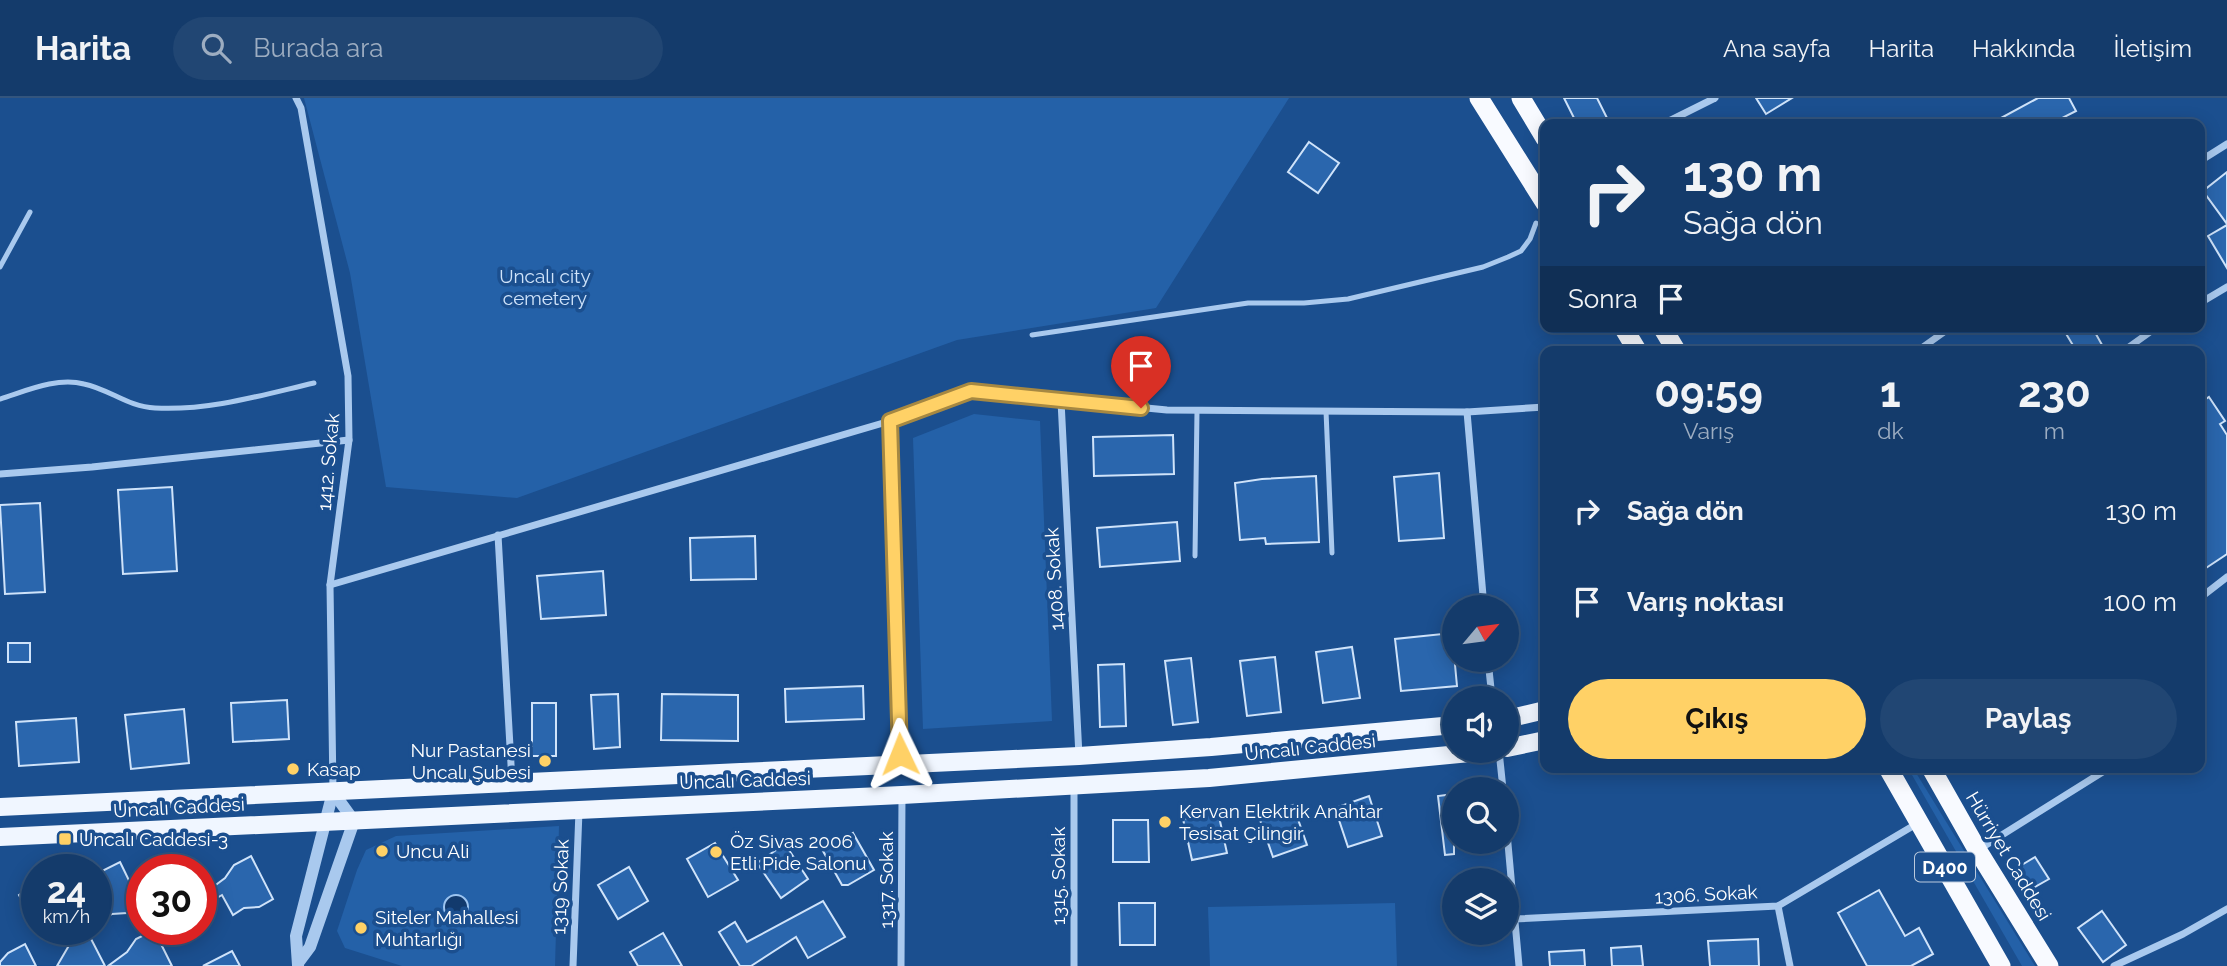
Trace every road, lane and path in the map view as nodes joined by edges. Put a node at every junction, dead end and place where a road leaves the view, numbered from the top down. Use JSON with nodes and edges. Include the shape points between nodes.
{"nodes":[{"id":1,"x":296,"y":98,"type":"edge"},
{"id":2,"x":1479,"y":98,"type":"edge"},
{"id":3,"x":1521,"y":98,"type":"edge"},
{"id":4,"x":1716,"y":98,"type":"edge"},
{"id":5,"x":1673,"y":119,"type":"edge"},
{"id":6,"x":1540,"y":130,"type":"edge"},
{"id":7,"x":2227,"y":144,"type":"edge"},
{"id":8,"x":2205,"y":158,"type":"edge"},
{"id":9,"x":1540,"y":195,"type":"edge"},
{"id":10,"x":30,"y":212,"type":"dead end"},
{"id":11,"x":1536,"y":223,"type":"dead end"},
{"id":12,"x":0,"y":267,"type":"edge"},
{"id":13,"x":2227,"y":287,"type":"edge"},
{"id":14,"x":2205,"y":300,"type":"edge"},
{"id":15,"x":1943,"y":333,"type":"edge"},
{"id":16,"x":2149,"y":333,"type":"edge"},
{"id":17,"x":1032,"y":335,"type":"dead end"},
{"id":18,"x":1924,"y":346,"type":"edge"},
{"id":19,"x":2130,"y":346,"type":"edge"},
{"id":20,"x":314,"y":383,"type":"dead end"},
{"id":21,"x":0,"y":399,"type":"edge"},
{"id":22,"x":1061,"y":401,"type":"junction"},
{"id":23,"x":1540,"y":407,"type":"edge"},
{"id":24,"x":1196,"y":411,"type":"junction"},
{"id":25,"x":1326,"y":411,"type":"junction"},
{"id":26,"x":1467,"y":412,"type":"junction"},
{"id":27,"x":890,"y":421,"type":"junction"},
{"id":28,"x":349,"y":440,"type":"junction"},
{"id":29,"x":0,"y":474,"type":"edge"},
{"id":30,"x":498,"y":535,"type":"junction"},
{"id":31,"x":1332,"y":553,"type":"dead end"},
{"id":32,"x":1195,"y":556,"type":"dead end"},
{"id":33,"x":2227,"y":577,"type":"edge"},
{"id":34,"x":330,"y":585,"type":"junction"},
{"id":35,"x":2205,"y":594,"type":"edge"},
{"id":36,"x":1483,"y":595,"type":"edge"},
{"id":37,"x":1540,"y":711,"type":"edge"},
{"id":38,"x":1519,"y":716,"type":"edge"},
{"id":39,"x":1442,"y":726,"type":"edge"},
{"id":40,"x":1540,"y":741,"type":"edge"},
{"id":41,"x":1519,"y":745,"type":"edge"},
{"id":42,"x":1079,"y":756,"type":"junction"},
{"id":43,"x":1442,"y":756,"type":"edge"},
{"id":44,"x":900,"y":764,"type":"junction"},
{"id":45,"x":1891,"y":773,"type":"edge"},
{"id":46,"x":1934,"y":773,"type":"edge"},
{"id":47,"x":2101,"y":773,"type":"edge"},
{"id":48,"x":512,"y":784,"type":"junction"},
{"id":49,"x":1074,"y":785,"type":"junction"},
{"id":50,"x":333,"y":792,"type":"junction"},
{"id":51,"x":902,"y":795,"type":"junction"},
{"id":52,"x":0,"y":807,"type":"edge"},
{"id":53,"x":579,"y":810,"type":"junction"},
{"id":54,"x":327,"y":821,"type":"junction"},
{"id":55,"x":354,"y":821,"type":"junction"},
{"id":56,"x":1919,"y":822,"type":"junction"},
{"id":57,"x":0,"y":838,"type":"edge"},
{"id":58,"x":1978,"y":851,"type":"junction"},
{"id":59,"x":1778,"y":906,"type":"junction"},
{"id":60,"x":2227,"y":909,"type":"edge"},
{"id":61,"x":1519,"y":919,"type":"edge"},
{"id":62,"x":1516,"y":945,"type":"edge"},
{"id":63,"x":301,"y":965,"type":"edge"},
{"id":64,"x":573,"y":966,"type":"edge"},
{"id":65,"x":901,"y":966,"type":"edge"},
{"id":66,"x":1074,"y":966,"type":"edge"},
{"id":67,"x":1518,"y":966,"type":"edge"},
{"id":68,"x":1790,"y":966,"type":"edge"},
{"id":69,"x":2001,"y":966,"type":"edge"},
{"id":70,"x":2049,"y":966,"type":"edge"},
{"id":71,"x":2114,"y":966,"type":"edge"}],
"edges":[{"from":1,"to":28,"type":"street","name":"1412. Sokak","via":[[348,376]]},
{"from":2,"to":9,"type":"highway"},
{"from":3,"to":6,"type":"highway"},
{"from":4,"to":5,"type":"street"},
{"from":7,"to":8,"type":"street"},
{"from":10,"to":12,"type":"lane"},
{"from":11,"to":17,"type":"lane","via":[[1521,251],[1508,257],[1349,299],[1248,303]]},
{"from":13,"to":14,"type":"street"},
{"from":15,"to":18,"type":"street"},
{"from":16,"to":19,"type":"street"},
{"from":20,"to":21,"type":"lane","via":[[203,407],[139,407],[85,384],[67,382]]},
{"from":22,"to":24,"type":"street"},
{"from":22,"to":27,"type":"street","via":[[971,391]]},
{"from":22,"to":42,"type":"street","name":"1408. Sokak"},
{"from":23,"to":26,"type":"street"},
{"from":24,"to":25,"type":"street"},
{"from":24,"to":32,"type":"lane"},
{"from":25,"to":26,"type":"street"},
{"from":25,"to":31,"type":"lane"},
{"from":26,"to":36,"type":"street"},
{"from":27,"to":30,"type":"street"},
{"from":27,"to":44,"type":"street"},
{"from":28,"to":29,"type":"street"},
{"from":28,"to":34,"type":"street","name":"1412. Sokak"},
{"from":30,"to":34,"type":"street"},
{"from":30,"to":48,"type":"street"},
{"from":33,"to":35,"type":"street"},
{"from":34,"to":50,"type":"street","name":"1412. Sokak"},
{"from":37,"to":38,"type":"main road"},
{"from":39,"to":42,"type":"main road","name":"Uncalı Caddesi"},
{"from":40,"to":41,"type":"main road"},
{"from":42,"to":44,"type":"main road","name":"Uncalı Caddesi"},
{"from":43,"to":49,"type":"main road","name":"Uncalı Caddesi","via":[[1209,778]]},
{"from":44,"to":48,"type":"main road","name":"Uncalı Caddesi"},
{"from":45,"to":56,"type":"highway","number":"D400"},
{"from":46,"to":58,"type":"highway","name":"Hürriyet Caddesi"},
{"from":47,"to":58,"type":"street"},
{"from":48,"to":50,"type":"main road","name":"Uncalı Caddesi"},
{"from":49,"to":51,"type":"main road","name":"Uncalı Caddesi"},
{"from":49,"to":66,"type":"street","name":"1315. Sokak"},
{"from":50,"to":52,"type":"main road","name":"Uncalı Caddesi"},
{"from":50,"to":54,"type":"street"},
{"from":50,"to":55,"type":"street"},
{"from":51,"to":53,"type":"main road","name":"Uncalı Caddesi"},
{"from":51,"to":65,"type":"street","name":"1317. Sokak"},
{"from":53,"to":55,"type":"main road","name":"Uncalı Caddesi"},
{"from":53,"to":64,"type":"street","name":"1319 Sokak"},
{"from":54,"to":55,"type":"main road","name":"Uncalı Caddesi"},
{"from":54,"to":57,"type":"main road","name":"Uncalı Caddesi"},
{"from":54,"to":63,"type":"street","via":[[296,936]]},
{"from":55,"to":63,"type":"street"},
{"from":56,"to":59,"type":"street","name":"1306. Sokak"},
{"from":56,"to":69,"type":"highway","number":"D400"},
{"from":58,"to":70,"type":"highway","name":"Hürriyet Caddesi"},
{"from":59,"to":61,"type":"street","name":"1306. Sokak"},
{"from":59,"to":68,"type":"street"},
{"from":60,"to":71,"type":"street"},
{"from":62,"to":67,"type":"street"}]}
